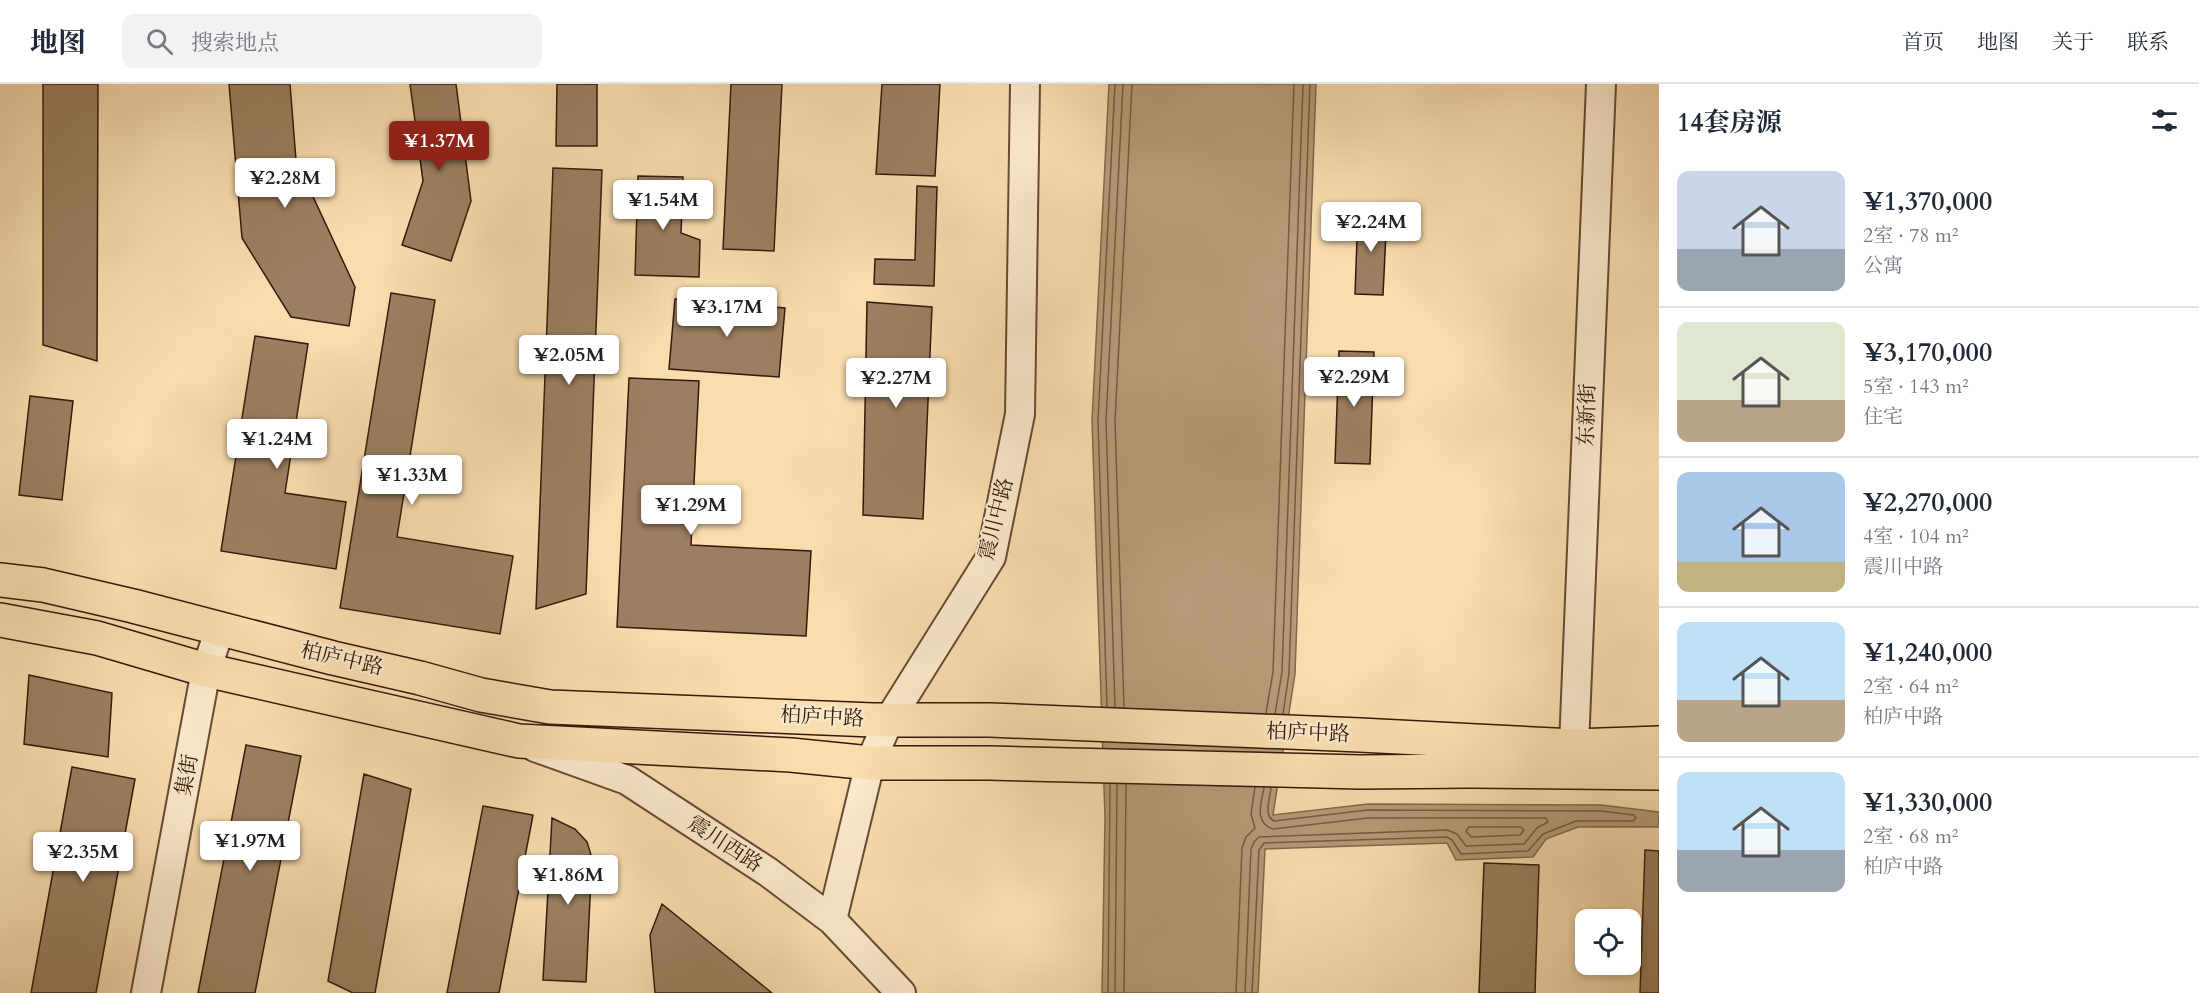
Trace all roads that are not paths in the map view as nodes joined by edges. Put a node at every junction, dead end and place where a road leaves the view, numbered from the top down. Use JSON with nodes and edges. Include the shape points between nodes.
{"nodes":[{"id":1,"x":1025,"y":84,"type":"edge"},
{"id":2,"x":1601,"y":84,"type":"edge"},
{"id":3,"x":0,"y":580,"type":"edge"},
{"id":4,"x":0,"y":620,"type":"edge"},
{"id":5,"x":220,"y":629,"type":"junction"},
{"id":6,"x":206,"y":670,"type":"junction"},
{"id":7,"x":889,"y":720,"type":"junction"},
{"id":8,"x":519,"y":741,"type":"junction"},
{"id":9,"x":1659,"y":743,"type":"edge"},
{"id":10,"x":1574,"y":746,"type":"junction"},
{"id":11,"x":870,"y":763,"type":"junction"},
{"id":12,"x":1659,"y":773,"type":"edge"},
{"id":13,"x":832,"y":920,"type":"junction"},
{"id":14,"x":146,"y":993,"type":"edge"},
{"id":15,"x":901,"y":993,"type":"edge"}],
"edges":[{"from":1,"to":7,"type":"street","name":"震川中路","via":[[1020,414],[991,557]]},
{"from":2,"to":10,"type":"street","name":"东新街"},
{"from":3,"to":5,"type":"main road","name":"柏庐中路","via":[[43,585]]},
{"from":4,"to":6,"type":"main road","name":"柏庐中路","via":[[98,638]]},
{"from":5,"to":6,"type":"street","name":"集街"},
{"from":5,"to":7,"type":"main road","name":"柏庐中路","via":[[481,695],[550,707]]},
{"from":6,"to":8,"type":"main road","name":"柏庐中路"},
{"from":6,"to":14,"type":"street","name":"集街"},
{"from":7,"to":10,"type":"main road","name":"柏庐中路","via":[[990,720]]},
{"from":7,"to":11,"type":"street","name":"震川中路"},
{"from":8,"to":11,"type":"main road","name":"柏庐中路","via":[[791,755]]},
{"from":8,"to":13,"type":"street","name":"震川西路","via":[[627,780],[768,872]]},
{"from":9,"to":10,"type":"main road","name":"柏庐中路"},
{"from":11,"to":12,"type":"main road","name":"柏庐中路"},
{"from":11,"to":13,"type":"street","name":"震川中路"},
{"from":13,"to":15,"type":"street","name":"震川西路"}]}
